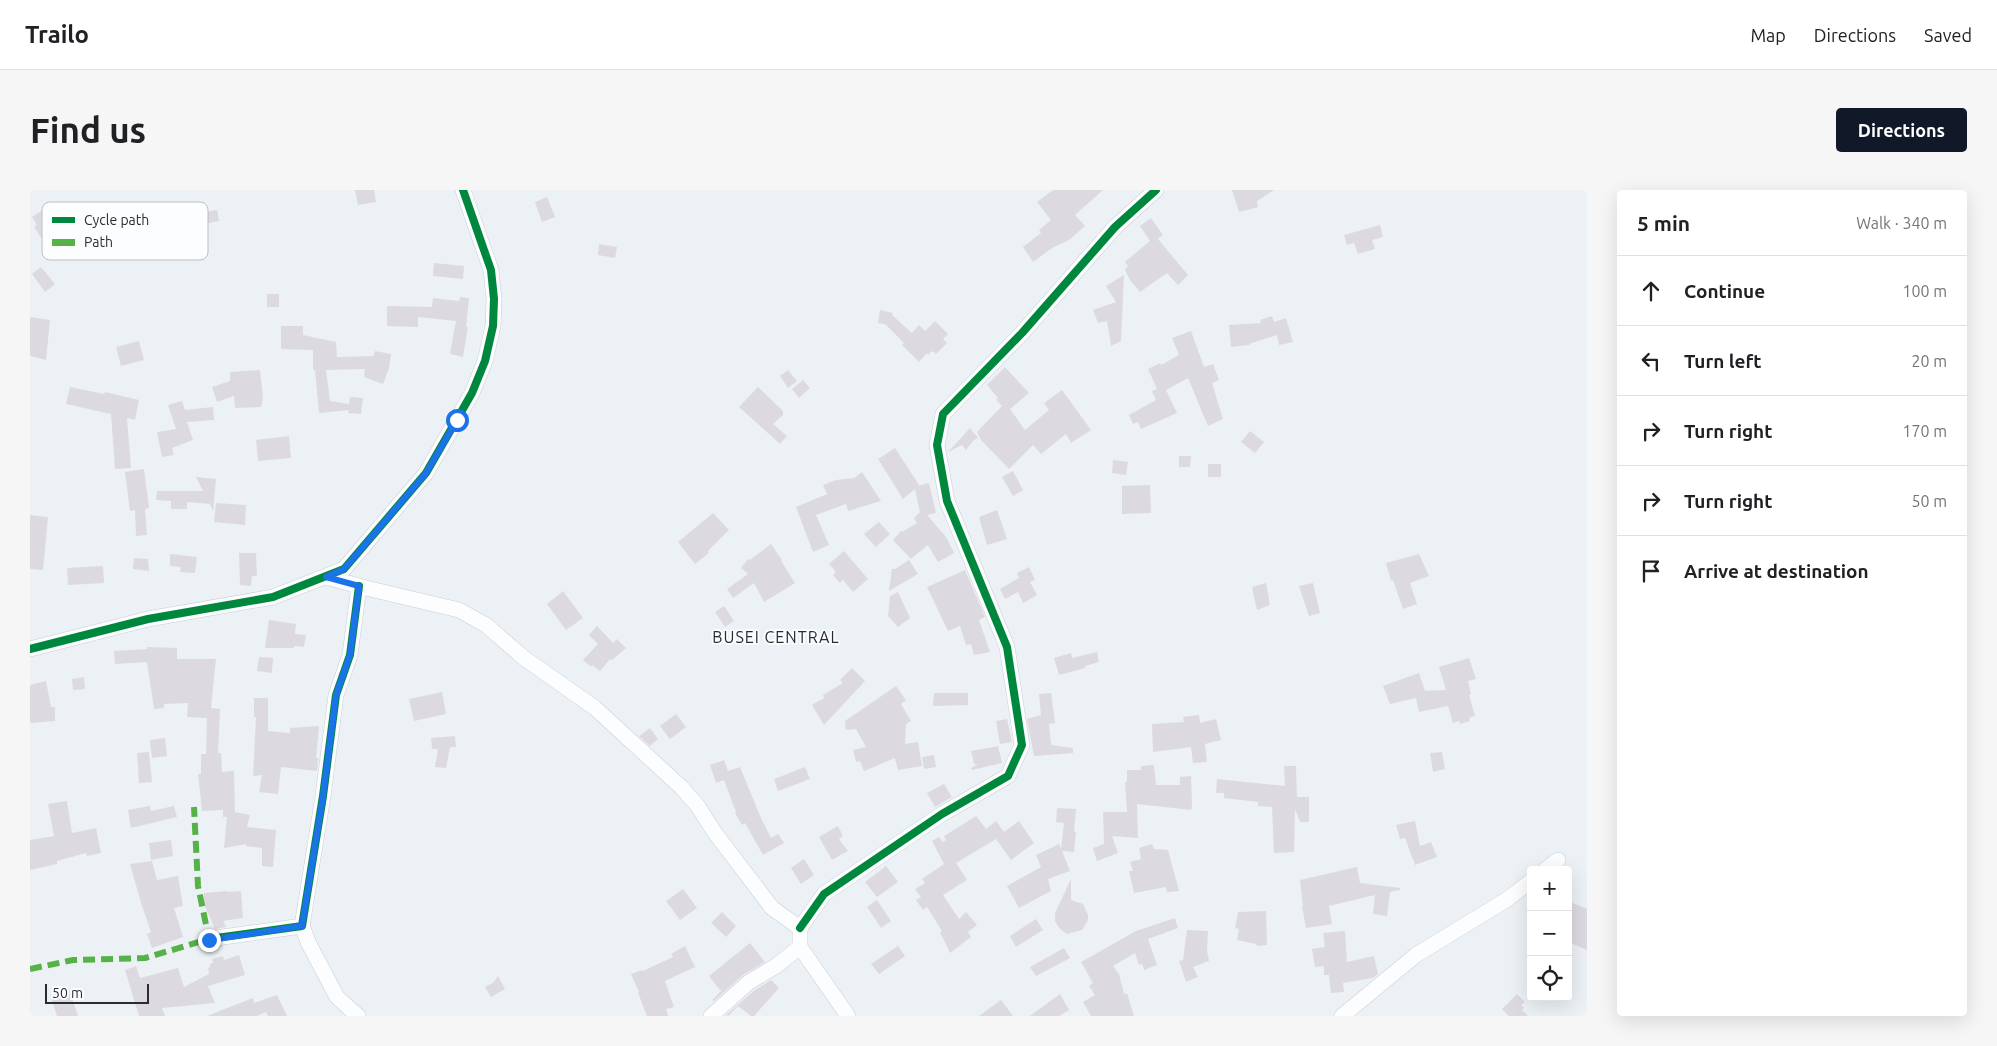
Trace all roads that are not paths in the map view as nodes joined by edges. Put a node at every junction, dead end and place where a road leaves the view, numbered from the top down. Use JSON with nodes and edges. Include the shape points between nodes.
{"nodes":[{"id":1,"x":463,"y":190,"type":"edge"},
{"id":2,"x":1156,"y":190,"type":"edge"},
{"id":3,"x":326,"y":577,"type":"junction"},
{"id":4,"x":359,"y":586,"type":"junction"},
{"id":5,"x":30,"y":649,"type":"edge"},
{"id":6,"x":1558,"y":860,"type":"dead end"},
{"id":7,"x":1550,"y":866,"type":"edge"},
{"id":8,"x":1527,"y":884,"type":"edge"},
{"id":9,"x":302,"y":926,"type":"junction"},
{"id":10,"x":800,"y":928,"type":"junction"},
{"id":11,"x":209,"y":940,"type":"dead end"},
{"id":12,"x":800,"y":947,"type":"junction"},
{"id":13,"x":358,"y":1016,"type":"edge"},
{"id":14,"x":711,"y":1016,"type":"edge"},
{"id":15,"x":848,"y":1016,"type":"edge"},
{"id":16,"x":1342,"y":1016,"type":"edge"}],
"edges":[{"from":1,"to":3,"type":"street","via":[[491,270],[493,326],[485,361],[472,393],[426,473],[344,569]]},
{"from":2,"to":10,"type":"street","via":[[1115,227],[1022,333],[942,414],[937,445],[947,501],[1007,646],[1022,745],[1008,776],[942,814],[824,894]]},
{"from":3,"to":4,"type":"street"},
{"from":3,"to":5,"type":"street","via":[[274,597],[148,619]]},
{"from":4,"to":9,"type":"street","via":[[350,655],[336,695]]},
{"from":4,"to":10,"type":"street","via":[[459,610],[486,625],[524,658],[595,708],[681,787],[772,908]]},
{"from":6,"to":7,"type":"street"},
{"from":8,"to":16,"type":"street","via":[[1416,954]]},
{"from":9,"to":11,"type":"street"},
{"from":9,"to":13,"type":"street","via":[[337,997]]},
{"from":10,"to":12,"type":"street"},
{"from":12,"to":14,"type":"street","via":[[749,982]]},
{"from":12,"to":15,"type":"street"}]}
